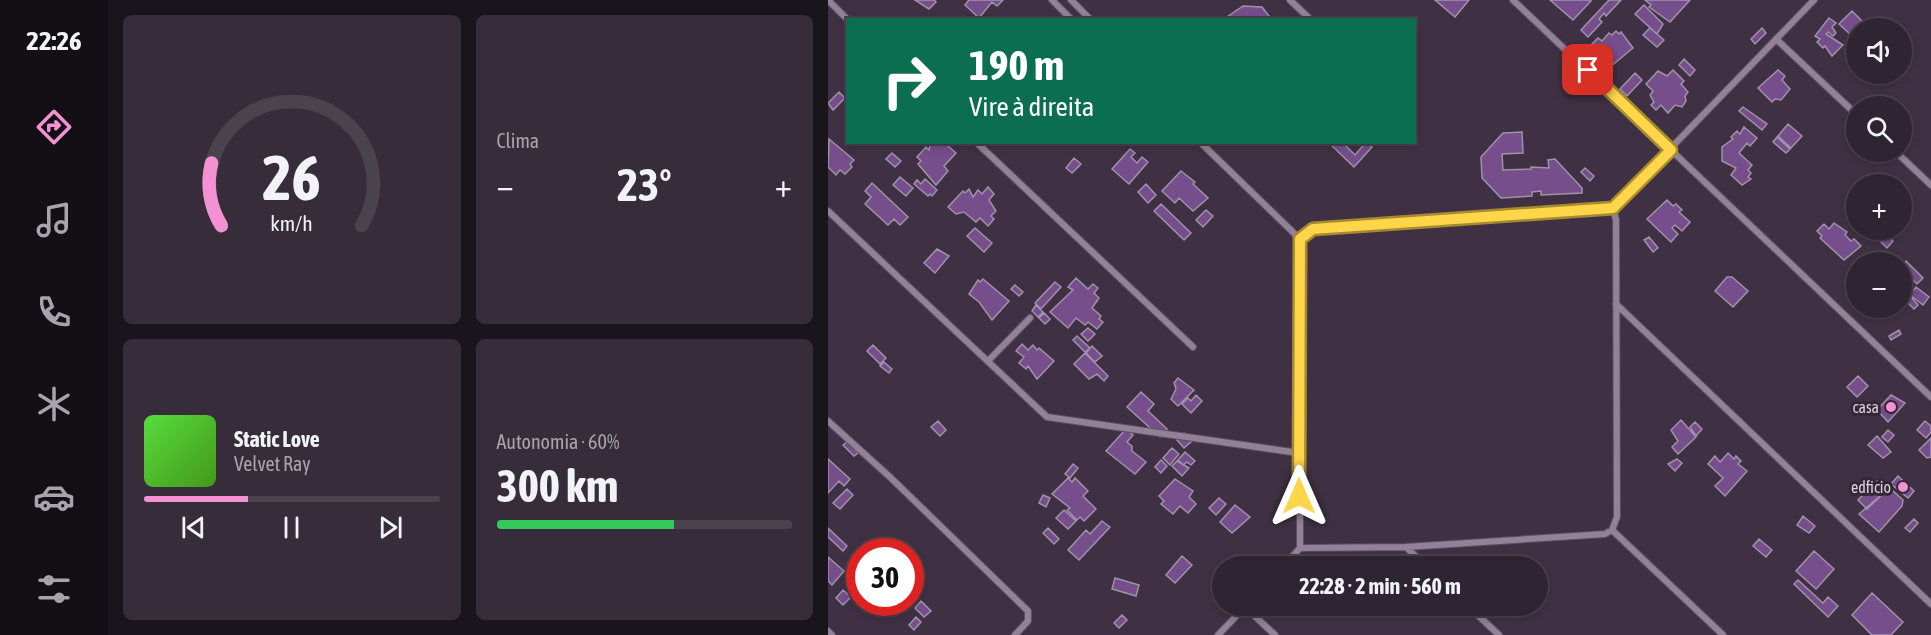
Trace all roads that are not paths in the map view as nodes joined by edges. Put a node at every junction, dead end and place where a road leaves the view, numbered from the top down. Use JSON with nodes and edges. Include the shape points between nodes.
{"nodes":[{"id":1,"x":1052,"y":0,"type":"edge"},
{"id":2,"x":1071,"y":0,"type":"edge"},
{"id":3,"x":1290,"y":0,"type":"edge"},
{"id":4,"x":1513,"y":0,"type":"edge"},
{"id":5,"x":1814,"y":0,"type":"edge"},
{"id":6,"x":830,"y":2,"type":"edge"},
{"id":7,"x":846,"y":18,"type":"edge"},
{"id":8,"x":1070,"y":18,"type":"edge"},
{"id":9,"x":1089,"y":18,"type":"edge"},
{"id":10,"x":1309,"y":18,"type":"edge"},
{"id":11,"x":1776,"y":39,"type":"junction"},
{"id":12,"x":1846,"y":105,"type":"edge"},
{"id":13,"x":978,"y":144,"type":"edge"},
{"id":14,"x":1202,"y":144,"type":"edge"},
{"id":15,"x":1671,"y":150,"type":"junction"},
{"id":16,"x":1907,"y":162,"type":"edge"},
{"id":17,"x":1931,"y":185,"type":"edge"},
{"id":18,"x":1613,"y":208,"type":"junction"},
{"id":19,"x":828,"y":211,"type":"edge"},
{"id":20,"x":1300,"y":239,"type":"junction"},
{"id":21,"x":1616,"y":304,"type":"junction"},
{"id":22,"x":1030,"y":318,"type":"dead end"},
{"id":23,"x":1193,"y":347,"type":"dead end"},
{"id":24,"x":988,"y":361,"type":"junction"},
{"id":25,"x":1931,"y":397,"type":"edge"},
{"id":26,"x":828,"y":421,"type":"edge"},
{"id":27,"x":1299,"y":453,"type":"junction"},
{"id":28,"x":1612,"y":530,"type":"junction"},
{"id":29,"x":1406,"y":547,"type":"junction"},
{"id":30,"x":1300,"y":548,"type":"junction"},
{"id":31,"x":1292,"y":556,"type":"edge"},
{"id":32,"x":1415,"y":556,"type":"edge"},
{"id":33,"x":1931,"y":604,"type":"edge"},
{"id":34,"x":1236,"y":616,"type":"edge"},
{"id":35,"x":1255,"y":616,"type":"edge"},
{"id":36,"x":1478,"y":616,"type":"edge"},
{"id":37,"x":828,"y":631,"type":"edge"},
{"id":38,"x":832,"y":635,"type":"edge"},
{"id":39,"x":1015,"y":635,"type":"edge"},
{"id":40,"x":1218,"y":635,"type":"edge"},
{"id":41,"x":1275,"y":635,"type":"edge"},
{"id":42,"x":1498,"y":635,"type":"edge"},
{"id":43,"x":1723,"y":635,"type":"edge"}],
"edges":[{"from":1,"to":8,"type":"street"},
{"from":2,"to":9,"type":"street"},
{"from":3,"to":10,"type":"street"},
{"from":4,"to":15,"type":"street"},
{"from":5,"to":11,"type":"street"},
{"from":6,"to":7,"type":"street"},
{"from":11,"to":12,"type":"street"},
{"from":11,"to":15,"type":"street"},
{"from":13,"to":23,"type":"street"},
{"from":14,"to":20,"type":"street"},
{"from":15,"to":18,"type":"street"},
{"from":15,"to":25,"type":"street"},
{"from":16,"to":17,"type":"street"},
{"from":18,"to":20,"type":"street","via":[[1313,229]]},
{"from":18,"to":21,"type":"street"},
{"from":19,"to":24,"type":"street"},
{"from":20,"to":27,"type":"street"},
{"from":21,"to":28,"type":"street","via":[[1617,517]]},
{"from":21,"to":33,"type":"street"},
{"from":22,"to":24,"type":"street"},
{"from":24,"to":27,"type":"street","via":[[1047,417]]},
{"from":26,"to":39,"type":"street","via":[[1028,611],[1028,621]]},
{"from":27,"to":30,"type":"street"},
{"from":28,"to":29,"type":"street","via":[[1605,534]]},
{"from":28,"to":43,"type":"street"},
{"from":29,"to":30,"type":"street"},
{"from":29,"to":32,"type":"street"},
{"from":30,"to":31,"type":"street"},
{"from":34,"to":40,"type":"street"},
{"from":35,"to":41,"type":"street"},
{"from":36,"to":42,"type":"street"},
{"from":37,"to":38,"type":"street"}]}
